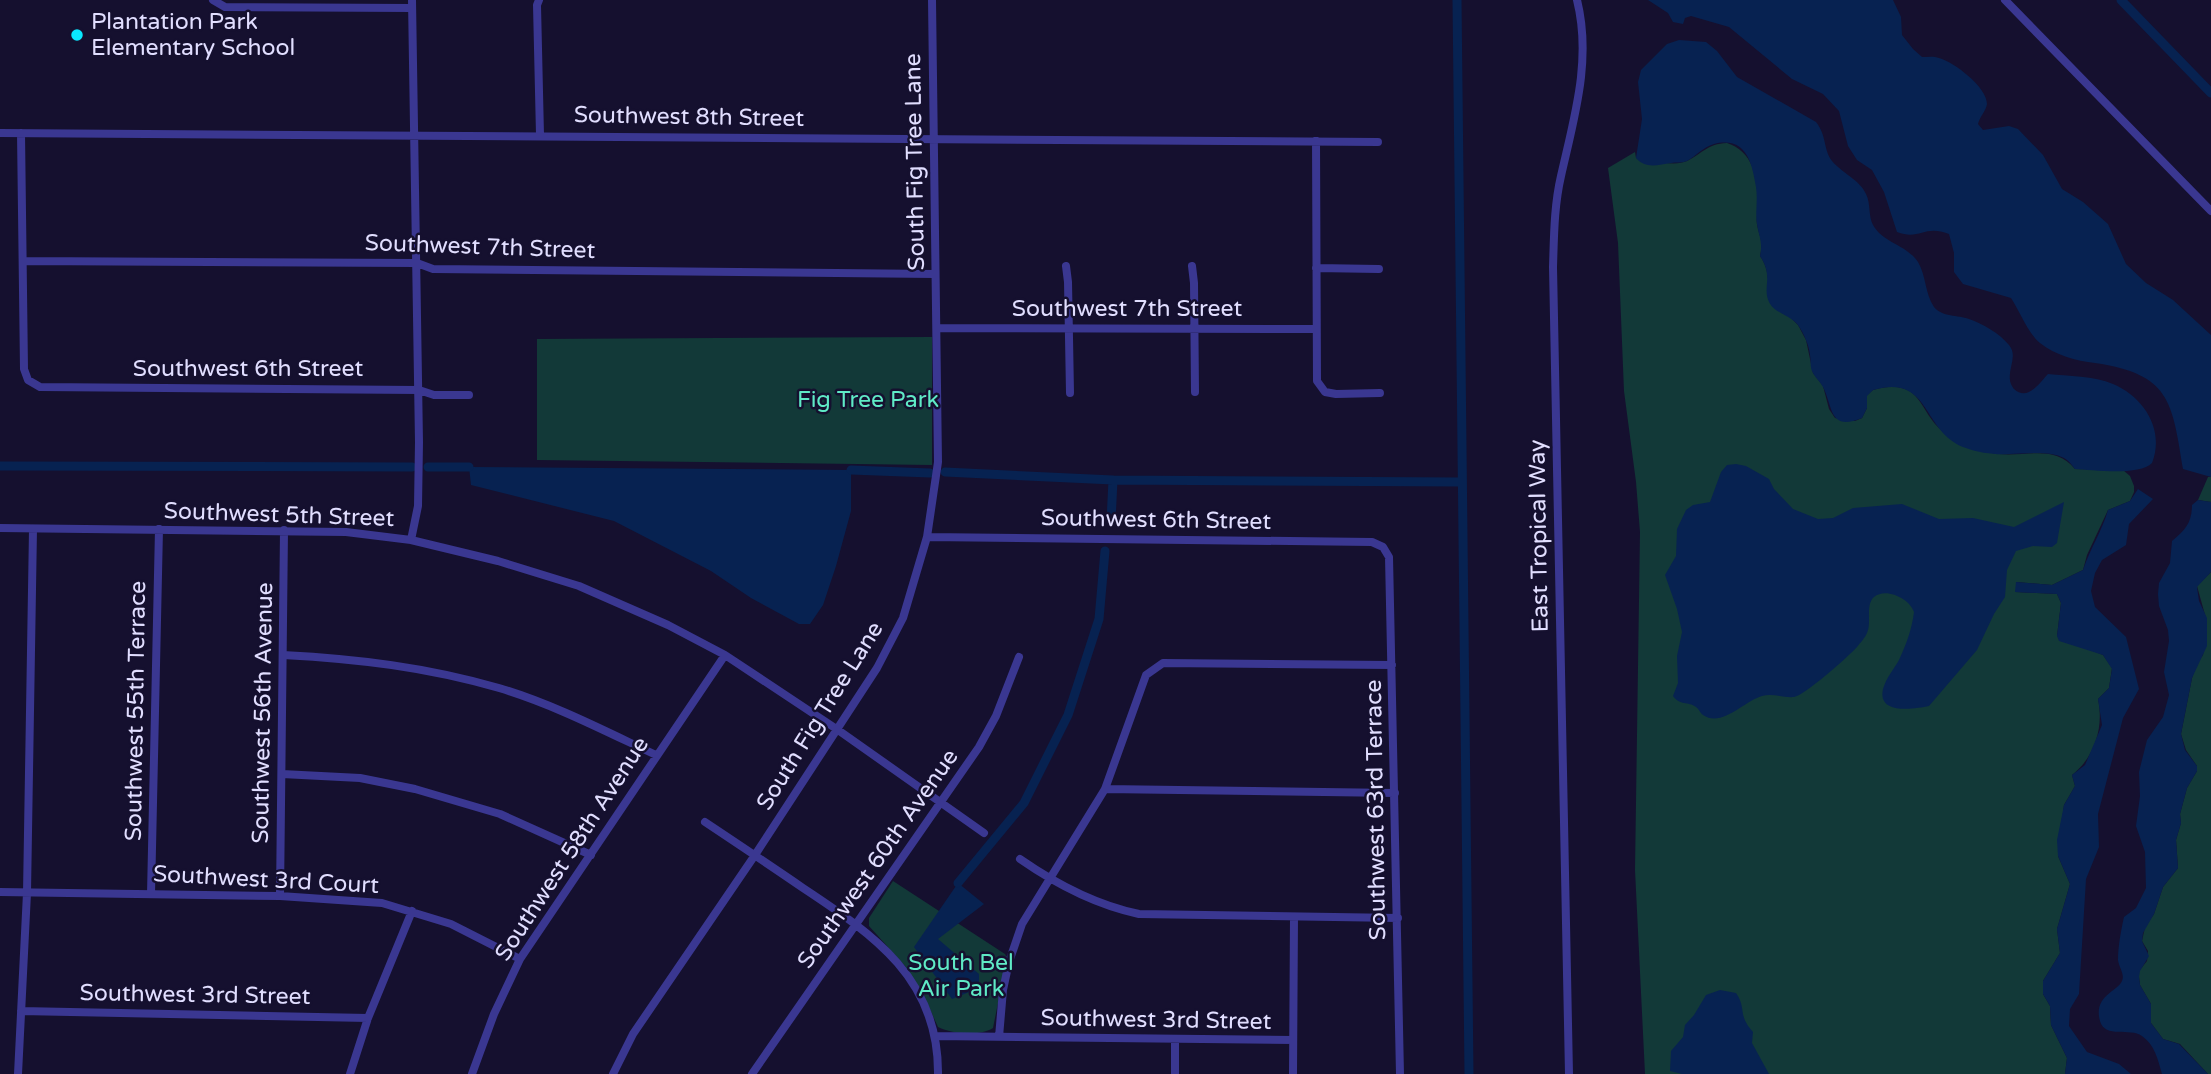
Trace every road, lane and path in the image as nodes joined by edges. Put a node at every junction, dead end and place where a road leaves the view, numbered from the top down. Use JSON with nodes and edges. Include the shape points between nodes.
{"nodes":[{"id":1,"x":539,"y":0,"type":"edge"},
{"id":2,"x":932,"y":0,"type":"edge"},
{"id":3,"x":1577,"y":0,"type":"edge"},
{"id":4,"x":2005,"y":0,"type":"edge"},
{"id":5,"x":214,"y":1,"type":"edge"},
{"id":6,"x":412,"y":4,"type":"edge"},
{"id":7,"x":0,"y":133,"type":"edge"},
{"id":8,"x":21,"y":133,"type":"junction"},
{"id":9,"x":414,"y":135,"type":"junction"},
{"id":10,"x":540,"y":135,"type":"junction"},
{"id":11,"x":933,"y":139,"type":"junction"},
{"id":12,"x":1316,"y":141,"type":"junction"},
{"id":13,"x":1378,"y":142,"type":"dead end"},
{"id":14,"x":2211,"y":211,"type":"edge"},
{"id":15,"x":23,"y":261,"type":"junction"},
{"id":16,"x":416,"y":263,"type":"junction"},
{"id":17,"x":1066,"y":266,"type":"dead end"},
{"id":18,"x":1192,"y":266,"type":"dead end"},
{"id":19,"x":1316,"y":268,"type":"junction"},
{"id":20,"x":1379,"y":270,"type":"dead end"},
{"id":21,"x":935,"y":274,"type":"junction"},
{"id":22,"x":937,"y":328,"type":"junction"},
{"id":23,"x":1068,"y":329,"type":"junction"},
{"id":24,"x":1194,"y":329,"type":"junction"},
{"id":25,"x":1316,"y":329,"type":"junction"},
{"id":26,"x":419,"y":390,"type":"junction"},
{"id":27,"x":1195,"y":392,"type":"dead end"},
{"id":28,"x":1070,"y":393,"type":"dead end"},
{"id":29,"x":1380,"y":393,"type":"dead end"},
{"id":30,"x":469,"y":395,"type":"dead end"},
{"id":31,"x":0,"y":528,"type":"edge"},
{"id":32,"x":33,"y":529,"type":"junction"},
{"id":33,"x":159,"y":529,"type":"junction"},
{"id":34,"x":284,"y":530,"type":"junction"},
{"id":35,"x":927,"y":537,"type":"junction"},
{"id":36,"x":411,"y":540,"type":"junction"},
{"id":37,"x":1383,"y":547,"type":"joint"},
{"id":38,"x":283,"y":655,"type":"junction"},
{"id":39,"x":725,"y":655,"type":"junction"},
{"id":40,"x":1019,"y":657,"type":"dead end"},
{"id":41,"x":1392,"y":665,"type":"junction"},
{"id":42,"x":838,"y":730,"type":"junction"},
{"id":43,"x":656,"y":755,"type":"junction"},
{"id":44,"x":282,"y":774,"type":"junction"},
{"id":45,"x":1105,"y":789,"type":"junction"},
{"id":46,"x":1395,"y":793,"type":"junction"},
{"id":47,"x":941,"y":804,"type":"junction"},
{"id":48,"x":705,"y":821,"type":"dead end"},
{"id":49,"x":984,"y":833,"type":"dead end"},
{"id":50,"x":591,"y":855,"type":"junction"},
{"id":51,"x":755,"y":855,"type":"junction"},
{"id":52,"x":1020,"y":859,"type":"dead end"},
{"id":53,"x":1049,"y":879,"type":"junction"},
{"id":54,"x":0,"y":892,"type":"edge"},
{"id":55,"x":27,"y":892,"type":"junction"},
{"id":56,"x":151,"y":894,"type":"junction"},
{"id":57,"x":280,"y":896,"type":"junction"},
{"id":58,"x":412,"y":911,"type":"junction"},
{"id":59,"x":1294,"y":918,"type":"junction"},
{"id":60,"x":1398,"y":918,"type":"junction"},
{"id":61,"x":857,"y":924,"type":"junction"},
{"id":62,"x":520,"y":959,"type":"junction"},
{"id":63,"x":21,"y":1011,"type":"junction"},
{"id":64,"x":368,"y":1018,"type":"junction"},
{"id":65,"x":936,"y":1037,"type":"junction"},
{"id":66,"x":999,"y":1037,"type":"junction"},
{"id":67,"x":1175,"y":1040,"type":"junction"},
{"id":68,"x":1293,"y":1040,"type":"junction"},
{"id":69,"x":18,"y":1074,"type":"edge"},
{"id":70,"x":351,"y":1074,"type":"edge"},
{"id":71,"x":472,"y":1074,"type":"edge"},
{"id":72,"x":613,"y":1074,"type":"edge"},
{"id":73,"x":752,"y":1074,"type":"edge"},
{"id":74,"x":938,"y":1074,"type":"edge"},
{"id":75,"x":1175,"y":1074,"type":"edge"},
{"id":76,"x":1293,"y":1074,"type":"edge"},
{"id":77,"x":1400,"y":1074,"type":"edge"},
{"id":78,"x":1569,"y":1074,"type":"edge"}],
"edges":[{"from":1,"to":10,"type":"street"},
{"from":2,"to":11,"type":"street","name":"South Fig Tree Lane"},
{"from":3,"to":78,"type":"street","name":"East Tropical Way","via":[[1583,55],[1580,92],[1554,215],[1553,267]]},
{"from":4,"to":14,"type":"street"},
{"from":5,"to":6,"type":"street","via":[[225,7]]},
{"from":6,"to":9,"type":"street"},
{"from":7,"to":8,"type":"street","name":"Southwest 8th Street"},
{"from":8,"to":9,"type":"street","name":"Southwest 8th Street"},
{"from":8,"to":15,"type":"street"},
{"from":9,"to":10,"type":"street","name":"Southwest 8th Street"},
{"from":9,"to":16,"type":"street"},
{"from":10,"to":11,"type":"street","name":"Southwest 8th Street"},
{"from":11,"to":12,"type":"street","name":"Southwest 8th Street"},
{"from":11,"to":21,"type":"street","name":"South Fig Tree Lane"},
{"from":12,"to":13,"type":"street","name":"Southwest 8th Street"},
{"from":12,"to":19,"type":"street"},
{"from":15,"to":16,"type":"street","name":"Southwest 7th Street"},
{"from":15,"to":26,"type":"street","name":"Southwest 6th Street","via":[[24,369],[28,380],[40,387]]},
{"from":16,"to":21,"type":"street","name":"Southwest 7th Street","via":[[433,269]]},
{"from":16,"to":26,"type":"street"},
{"from":17,"to":23,"type":"street"},
{"from":18,"to":24,"type":"street"},
{"from":19,"to":20,"type":"street"},
{"from":19,"to":25,"type":"street"},
{"from":21,"to":22,"type":"street","name":"South Fig Tree Lane"},
{"from":22,"to":23,"type":"street","name":"Southwest 7th Street"},
{"from":22,"to":35,"type":"street","name":"South Fig Tree Lane","via":[[937,462]]},
{"from":23,"to":24,"type":"street","name":"Southwest 7th Street"},
{"from":23,"to":28,"type":"street"},
{"from":24,"to":25,"type":"street","name":"Southwest 7th Street"},
{"from":24,"to":27,"type":"street"},
{"from":25,"to":29,"type":"street","via":[[1317,381],[1325,392]]},
{"from":26,"to":30,"type":"street","name":"Southwest 6th Street","via":[[433,395]]},
{"from":26,"to":36,"type":"street","via":[[418,506]]},
{"from":31,"to":32,"type":"street","name":"Southwest 5th Street"},
{"from":32,"to":33,"type":"street","name":"Southwest 5th Street"},
{"from":32,"to":55,"type":"street"},
{"from":33,"to":34,"type":"street","name":"Southwest 5th Street"},
{"from":33,"to":56,"type":"street","name":"Southwest 55th Terrace"},
{"from":34,"to":36,"type":"street","name":"Southwest 5th Street"},
{"from":34,"to":38,"type":"street","name":"Southwest 56th Avenue"},
{"from":35,"to":37,"type":"street","name":"Southwest 6th Street","via":[[1372,542]]},
{"from":35,"to":42,"type":"street","name":"South Fig Tree Lane","via":[[903,618]]},
{"from":36,"to":39,"type":"street","name":"Southwest 5th Street","via":[[579,586]]},
{"from":37,"to":41,"type":"street","name":"Southwest 63rd Terrace","via":[[1389,557]]},
{"from":38,"to":43,"type":"street","via":[[360,659],[500,688]]},
{"from":38,"to":44,"type":"street","name":"Southwest 56th Avenue"},
{"from":39,"to":42,"type":"street","name":"Southwest 5th Street"},
{"from":39,"to":43,"type":"street","name":"Southwest 58th Avenue"},
{"from":40,"to":47,"type":"street","name":"Southwest 60th Avenue","via":[[996,716]]},
{"from":41,"to":45,"type":"street","via":[[1163,663],[1146,675]]},
{"from":41,"to":46,"type":"street","name":"Southwest 63rd Terrace"},
{"from":42,"to":47,"type":"street","name":"Southwest 5th Street"},
{"from":42,"to":51,"type":"street","name":"South Fig Tree Lane"},
{"from":43,"to":50,"type":"street","name":"Southwest 58th Avenue"},
{"from":44,"to":50,"type":"street","via":[[360,778],[415,789],[500,814]]},
{"from":44,"to":57,"type":"street","name":"Southwest 56th Avenue"},
{"from":45,"to":46,"type":"street"},
{"from":45,"to":53,"type":"street"},
{"from":46,"to":60,"type":"street","name":"Southwest 63rd Terrace"},
{"from":47,"to":49,"type":"street","name":"Southwest 5th Street"},
{"from":47,"to":61,"type":"street","name":"Southwest 60th Avenue"},
{"from":48,"to":51,"type":"street"},
{"from":50,"to":62,"type":"street","name":"Southwest 58th Avenue"},
{"from":51,"to":61,"type":"street"},
{"from":51,"to":72,"type":"street","name":"South Fig Tree Lane","via":[[633,1034]]},
{"from":52,"to":53,"type":"street"},
{"from":53,"to":59,"type":"street","via":[[1116,909],[1139,914]]},
{"from":53,"to":66,"type":"street","via":[[1023,924],[1009,962]]},
{"from":54,"to":55,"type":"street","name":"Southwest 3rd Court"},
{"from":55,"to":56,"type":"street","name":"Southwest 3rd Court"},
{"from":55,"to":63,"type":"street"},
{"from":56,"to":57,"type":"street","name":"Southwest 3rd Court"},
{"from":57,"to":58,"type":"street","name":"Southwest 3rd Court","via":[[382,903]]},
{"from":58,"to":62,"type":"street","name":"Southwest 3rd Court","via":[[460,928]]},
{"from":58,"to":64,"type":"street"},
{"from":59,"to":60,"type":"street"},
{"from":59,"to":68,"type":"street"},
{"from":60,"to":77,"type":"street","name":"Southwest 63rd Terrace"},
{"from":61,"to":65,"type":"street","via":[[904,972]]},
{"from":61,"to":73,"type":"street","name":"Southwest 60th Avenue"},
{"from":62,"to":71,"type":"street","name":"Southwest 58th Avenue"},
{"from":63,"to":64,"type":"street","name":"Southwest 3rd Street"},
{"from":63,"to":69,"type":"street"},
{"from":64,"to":70,"type":"street"},
{"from":65,"to":66,"type":"street","name":"Southwest 3rd Street"},
{"from":65,"to":74,"type":"street"},
{"from":66,"to":67,"type":"street","name":"Southwest 3rd Street"},
{"from":67,"to":68,"type":"street","name":"Southwest 3rd Street"},
{"from":67,"to":75,"type":"street"},
{"from":68,"to":76,"type":"street"}]}
